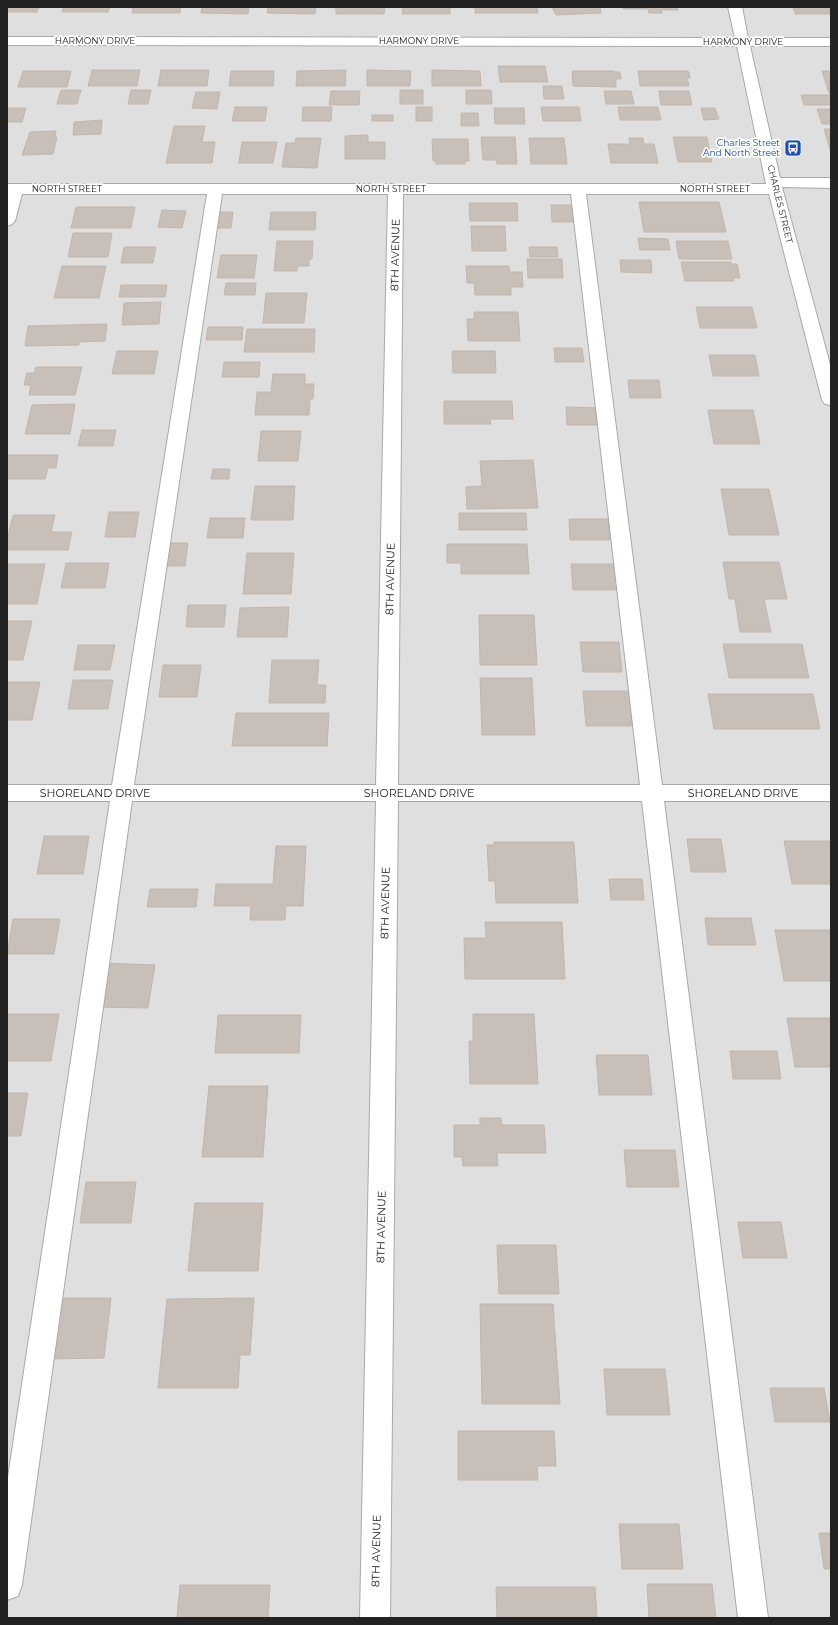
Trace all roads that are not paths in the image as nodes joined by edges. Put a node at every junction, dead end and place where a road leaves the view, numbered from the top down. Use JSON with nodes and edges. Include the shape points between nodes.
{"nodes":[{"id":1,"x":735,"y":7,"type":"edge"},
{"id":2,"x":7,"y":41,"type":"edge"},
{"id":3,"x":742,"y":42,"type":"junction"},
{"id":4,"x":831,"y":42,"type":"edge"},
{"id":5,"x":831,"y":183,"type":"edge"},
{"id":6,"x":774,"y":186,"type":"junction"},
{"id":7,"x":578,"y":188,"type":"junction"},
{"id":8,"x":12,"y":189,"type":"edge"},
{"id":9,"x":215,"y":189,"type":"junction"},
{"id":10,"x":396,"y":189,"type":"junction"},
{"id":11,"x":7,"y":221,"type":"edge"},
{"id":12,"x":831,"y":400,"type":"edge"},
{"id":13,"x":7,"y":793,"type":"edge"},
{"id":14,"x":122,"y":793,"type":"junction"},
{"id":15,"x":387,"y":793,"type":"junction"},
{"id":16,"x":652,"y":793,"type":"junction"},
{"id":17,"x":831,"y":793,"type":"edge"},
{"id":18,"x":7,"y":1585,"type":"edge"},
{"id":19,"x":375,"y":1618,"type":"edge"},
{"id":20,"x":753,"y":1618,"type":"edge"}],
"edges":[{"from":1,"to":3,"type":"street","name":"CHARLES STREET"},
{"from":2,"to":3,"type":"street","name":"HARMONY DRIVE"},
{"from":3,"to":4,"type":"street","name":"HARMONY DRIVE"},
{"from":3,"to":6,"type":"street","name":"CHARLES STREET"},
{"from":5,"to":6,"type":"street","name":"NORTH STREET"},
{"from":6,"to":7,"type":"street","name":"NORTH STREET"},
{"from":6,"to":12,"type":"street","name":"CHARLES STREET"},
{"from":7,"to":10,"type":"street","name":"NORTH STREET"},
{"from":7,"to":16,"type":"street"},
{"from":8,"to":9,"type":"street","name":"NORTH STREET"},
{"from":8,"to":11,"type":"street"},
{"from":9,"to":10,"type":"street","name":"NORTH STREET"},
{"from":9,"to":14,"type":"street"},
{"from":10,"to":15,"type":"street","name":"8TH AVENUE"},
{"from":13,"to":14,"type":"street","name":"SHORELAND DRIVE"},
{"from":14,"to":15,"type":"street","name":"SHORELAND DRIVE"},
{"from":14,"to":18,"type":"street"},
{"from":15,"to":16,"type":"street","name":"SHORELAND DRIVE"},
{"from":15,"to":19,"type":"street","name":"8TH AVENUE"},
{"from":16,"to":17,"type":"street","name":"SHORELAND DRIVE"},
{"from":16,"to":20,"type":"street"}]}
